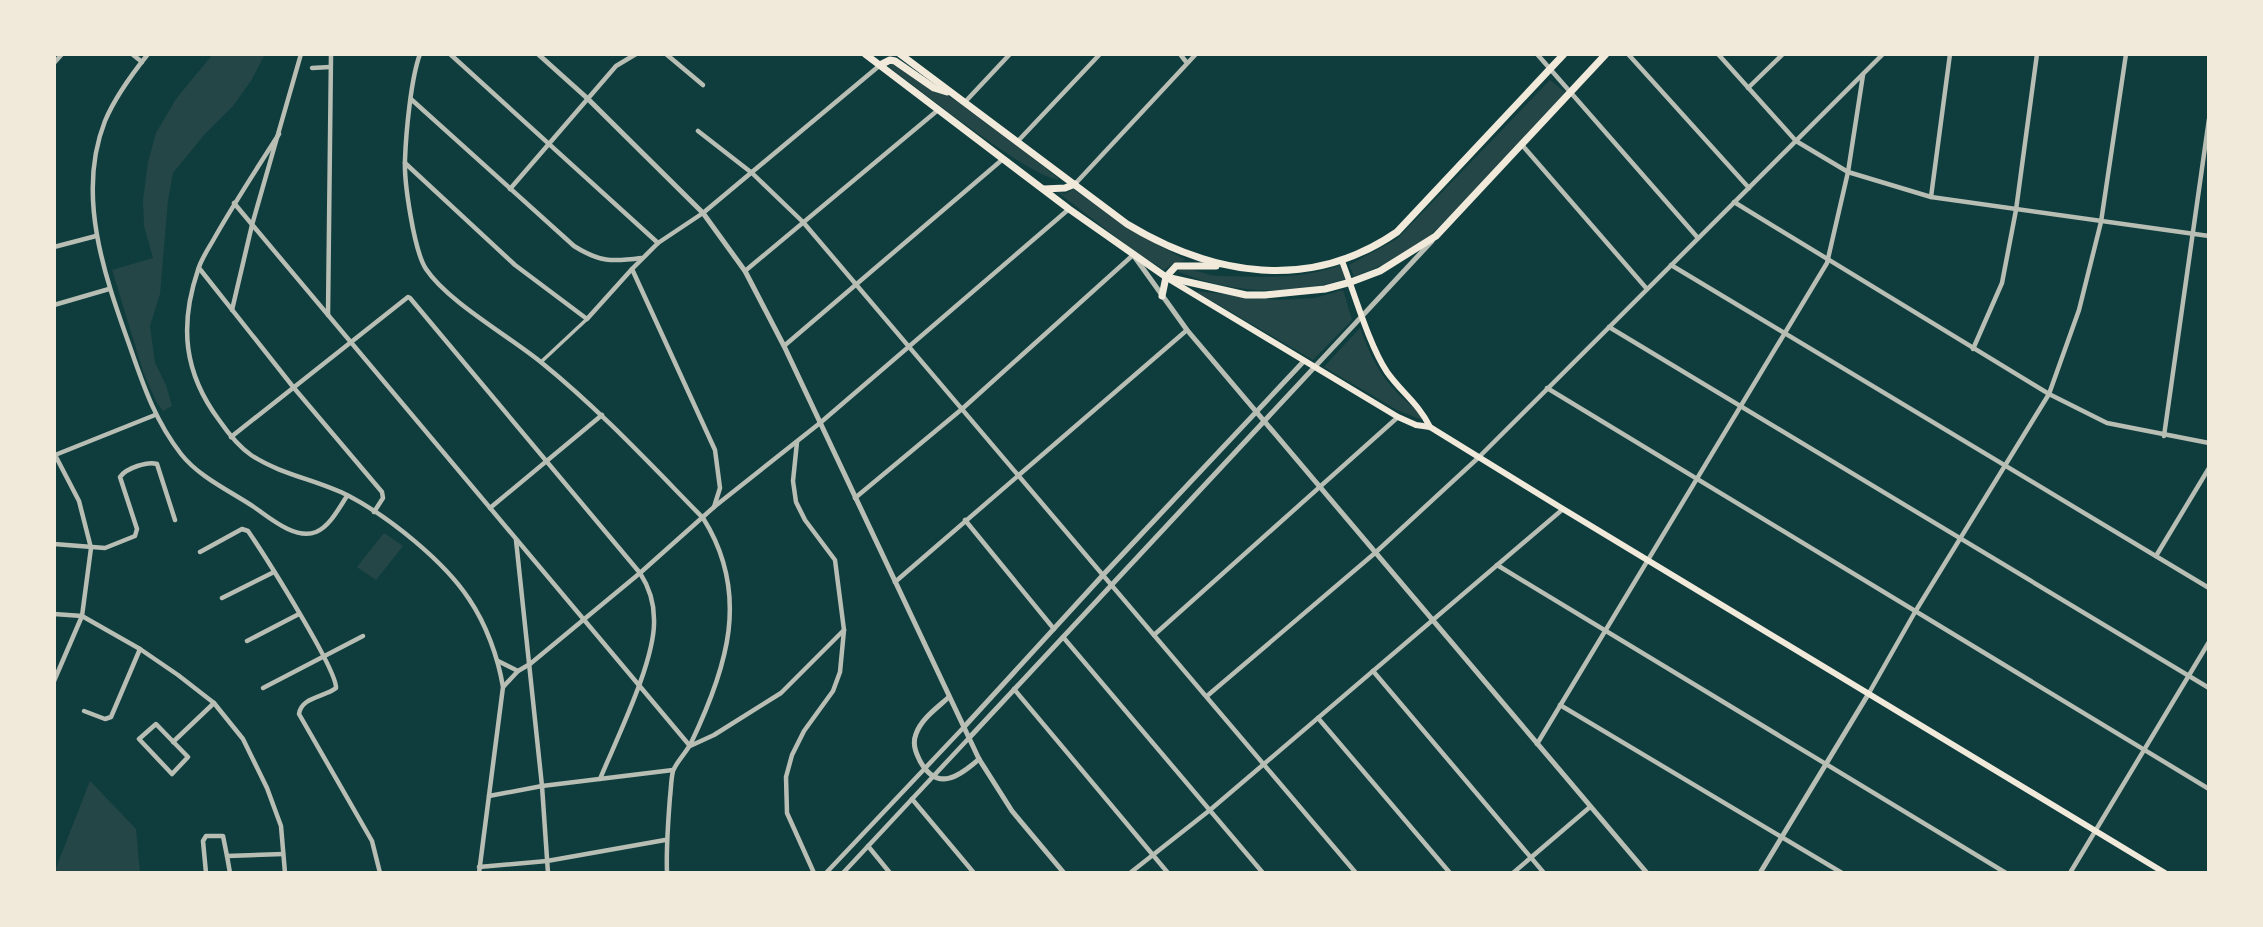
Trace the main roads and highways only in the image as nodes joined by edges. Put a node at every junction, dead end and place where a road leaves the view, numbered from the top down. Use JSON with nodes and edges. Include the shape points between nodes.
{"nodes":[{"id":1,"x":865,"y":54,"type":"edge"},
{"id":2,"x":900,"y":54,"type":"edge"},
{"id":3,"x":1564,"y":54,"type":"edge"},
{"id":4,"x":1606,"y":54,"type":"edge"},
{"id":5,"x":880,"y":65,"type":"junction"},
{"id":6,"x":955,"y":94,"type":"junction"},
{"id":7,"x":1075,"y":184,"type":"junction"},
{"id":8,"x":1043,"y":189,"type":"junction"},
{"id":9,"x":1342,"y":261,"type":"junction"},
{"id":10,"x":1227,"y":266,"type":"junction"},
{"id":11,"x":1166,"y":277,"type":"junction"},
{"id":12,"x":1351,"y":282,"type":"junction"},
{"id":13,"x":1162,"y":296,"type":"road end"},
{"id":14,"x":1430,"y":427,"type":"junction"},
{"id":15,"x":2165,"y":873,"type":"edge"}],
"edges":[{"from":1,"to":5,"type":"main road"},
{"from":2,"to":6,"type":"main road"},
{"from":3,"to":9,"type":"main road","via":[[1397,232]]},
{"from":4,"to":12,"type":"main road","via":[[1436,236],[1380,271]]},
{"from":5,"to":6,"type":"main road","via":[[895,61],[934,89]]},
{"from":5,"to":8,"type":"main road"},
{"from":6,"to":7,"type":"main road"},
{"from":7,"to":8,"type":"main road"},
{"from":7,"to":10,"type":"main road","via":[[1158,242]]},
{"from":8,"to":11,"type":"main road"},
{"from":9,"to":10,"type":"main road","via":[[1267,272]]},
{"from":9,"to":12,"type":"main road"},
{"from":10,"to":11,"type":"main road","via":[[1176,266]]},
{"from":11,"to":12,"type":"main road","via":[[1246,295],[1325,289]]},
{"from":11,"to":13,"type":"main road"},
{"from":11,"to":14,"type":"main road","via":[[1398,417]]},
{"from":12,"to":14,"type":"main road","via":[[1385,370],[1423,411]]},
{"from":14,"to":15,"type":"main road"}]}
